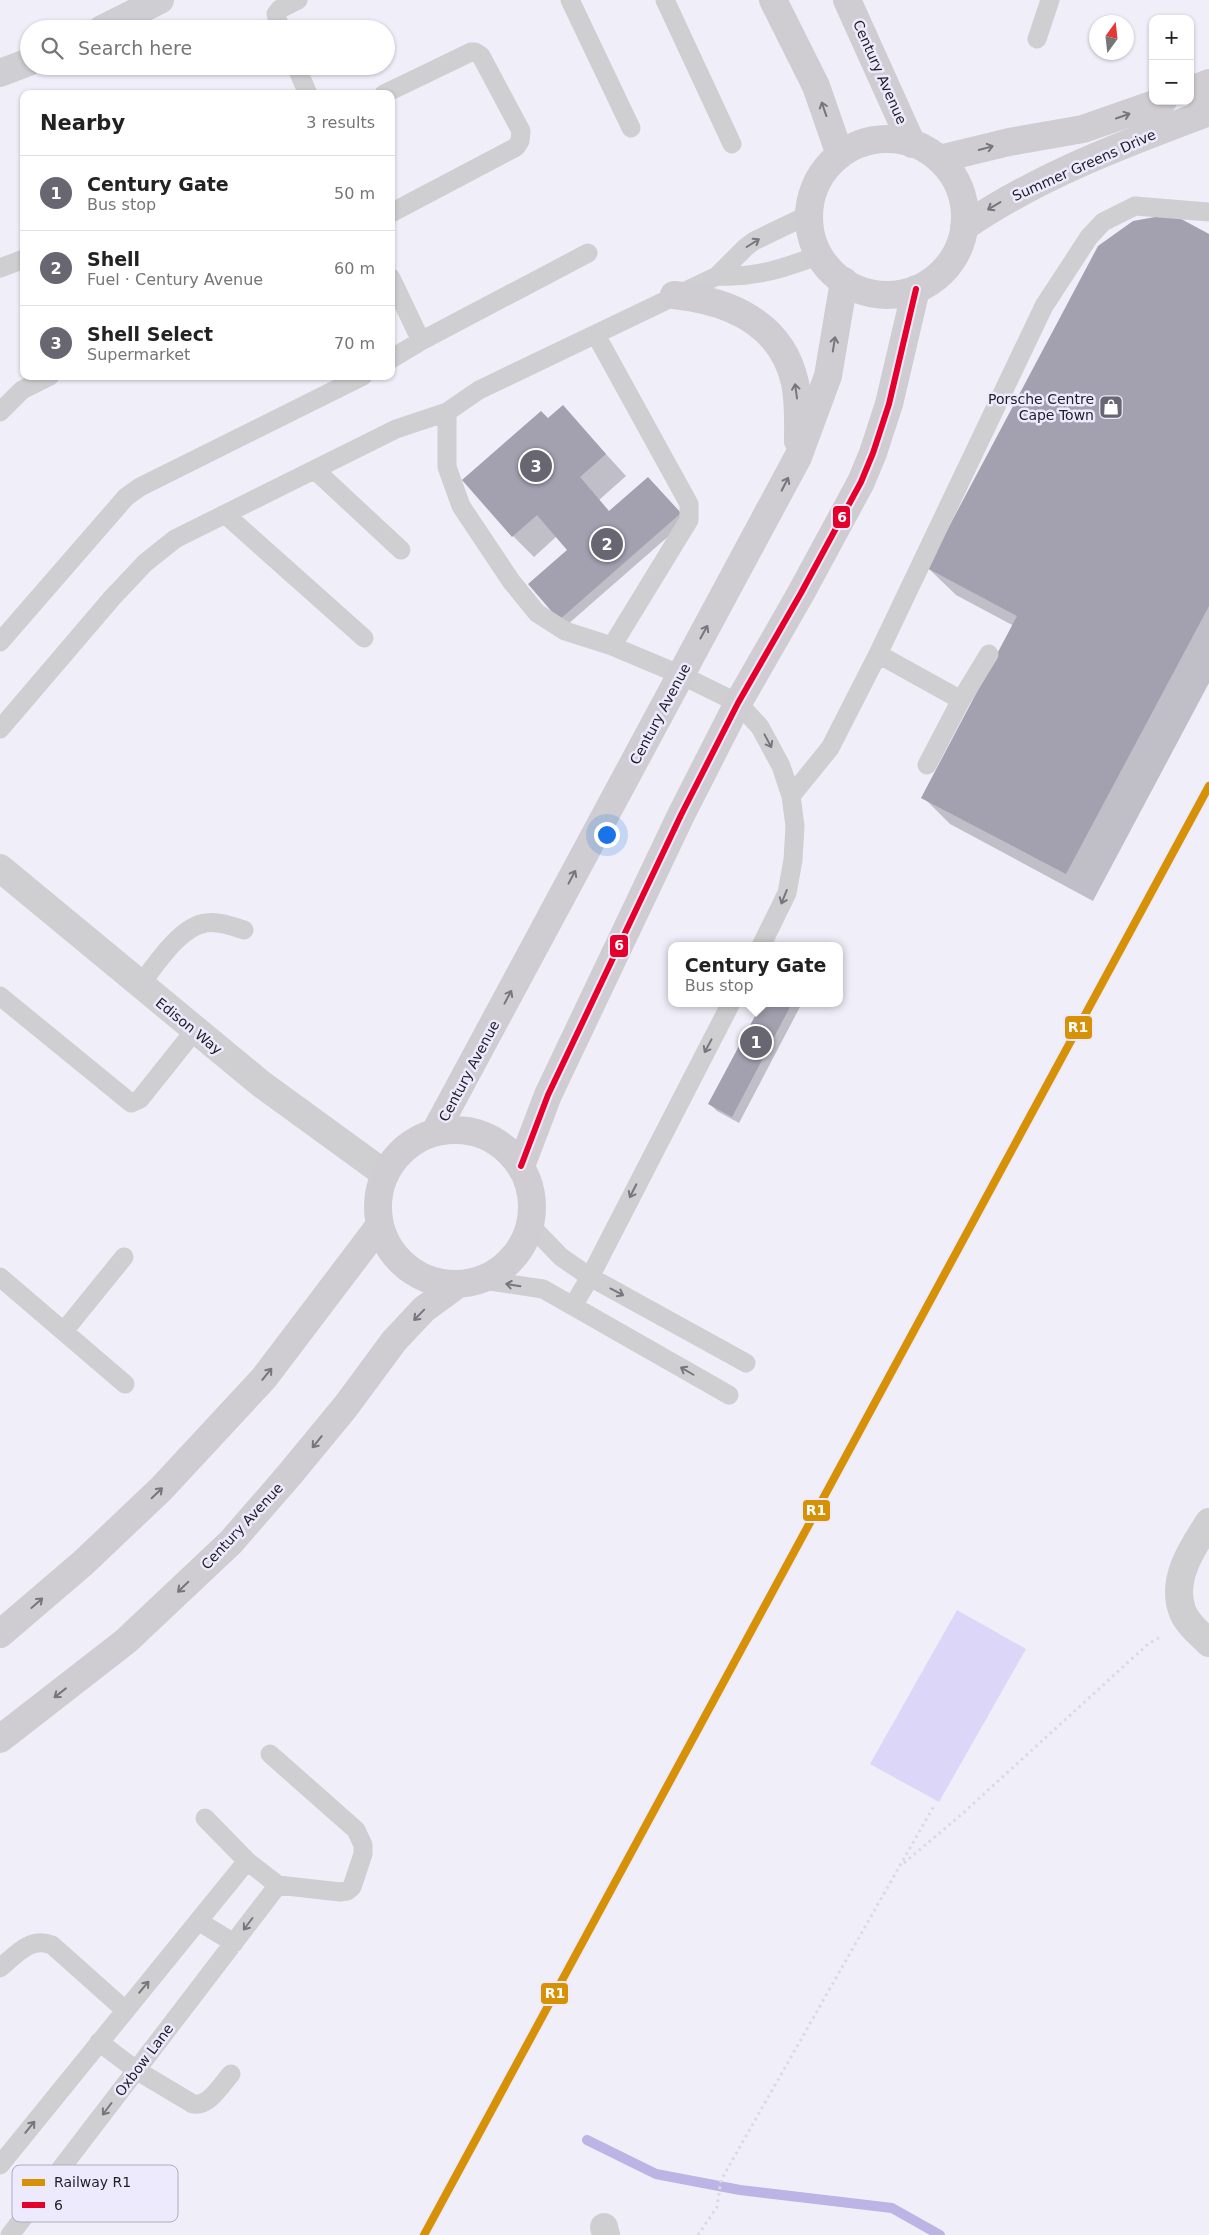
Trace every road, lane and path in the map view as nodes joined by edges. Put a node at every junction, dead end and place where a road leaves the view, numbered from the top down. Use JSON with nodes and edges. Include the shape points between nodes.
{"nodes":[{"id":1,"x":160,"y":0,"type":"edge"},
{"id":2,"x":298,"y":0,"type":"edge"},
{"id":3,"x":570,"y":0,"type":"edge"},
{"id":4,"x":665,"y":0,"type":"edge"},
{"id":5,"x":773,"y":0,"type":"edge"},
{"id":6,"x":847,"y":0,"type":"edge"},
{"id":7,"x":1050,"y":0,"type":"edge"},
{"id":8,"x":120,"y":20,"type":"edge"},
{"id":9,"x":277,"y":20,"type":"edge"},
{"id":10,"x":1037,"y":39,"type":"dead end"},
{"id":11,"x":20,"y":65,"type":"edge"},
{"id":12,"x":0,"y":73,"type":"edge"},
{"id":13,"x":300,"y":75,"type":"edge"},
{"id":14,"x":1209,"y":83,"type":"edge"},
{"id":15,"x":1194,"y":89,"type":"edge"},
{"id":16,"x":306,"y":90,"type":"edge"},
{"id":17,"x":392,"y":90,"type":"edge"},
{"id":18,"x":1152,"y":105,"type":"edge"},
{"id":19,"x":1209,"y":112,"type":"edge"},
{"id":20,"x":631,"y":128,"type":"dead end"},
{"id":21,"x":732,"y":144,"type":"dead end"},
{"id":22,"x":912,"y":144,"type":"junction"},
{"id":23,"x":840,"y":155,"type":"junction"},
{"id":24,"x":939,"y":159,"type":"junction"},
{"id":25,"x":395,"y":211,"type":"edge"},
{"id":26,"x":1209,"y":212,"type":"edge"},
{"id":27,"x":810,"y":214,"type":"junction"},
{"id":28,"x":964,"y":227,"type":"junction"},
{"id":29,"x":588,"y":254,"type":"dead end"},
{"id":30,"x":820,"y":255,"type":"junction"},
{"id":31,"x":20,"y":260,"type":"edge"},
{"id":32,"x":0,"y":268,"type":"edge"},
{"id":33,"x":718,"y":276,"type":"junction"},
{"id":34,"x":844,"y":281,"type":"junction"},
{"id":35,"x":395,"y":286,"type":"edge"},
{"id":36,"x":916,"y":289,"type":"junction"},
{"id":37,"x":674,"y":296,"type":"junction"},
{"id":38,"x":596,"y":334,"type":"junction"},
{"id":39,"x":421,"y":341,"type":"junction"},
{"id":40,"x":395,"y":357,"type":"edge"},
{"id":41,"x":42,"y":380,"type":"edge"},
{"id":42,"x":355,"y":380,"type":"edge"},
{"id":43,"x":0,"y":412,"type":"edge"},
{"id":44,"x":447,"y":412,"type":"junction"},
{"id":45,"x":798,"y":457,"type":"junction"},
{"id":46,"x":315,"y":470,"type":"junction"},
{"id":47,"x":226,"y":515,"type":"junction"},
{"id":48,"x":401,"y":550,"type":"dead end"},
{"id":49,"x":364,"y":638,"type":"dead end"},
{"id":50,"x":0,"y":642,"type":"edge"},
{"id":51,"x":612,"y":646,"type":"junction"},
{"id":52,"x":878,"y":654,"type":"junction"},
{"id":53,"x":989,"y":654,"type":"dead end"},
{"id":54,"x":681,"y":675,"type":"junction"},
{"id":55,"x":961,"y":700,"type":"junction"},
{"id":56,"x":738,"y":703,"type":"junction"},
{"id":57,"x":0,"y":729,"type":"edge"},
{"id":58,"x":927,"y":764,"type":"dead end"},
{"id":59,"x":791,"y":796,"type":"junction"},
{"id":60,"x":0,"y":868,"type":"edge"},
{"id":61,"x":244,"y":930,"type":"dead end"},
{"id":62,"x":763,"y":942,"type":"edge"},
{"id":63,"x":140,"y":986,"type":"junction"},
{"id":64,"x":0,"y":996,"type":"edge"},
{"id":65,"x":728,"y":1007,"type":"edge"},
{"id":66,"x":194,"y":1030,"type":"junction"},
{"id":67,"x":435,"y":1132,"type":"junction"},
{"id":68,"x":521,"y":1166,"type":"junction"},
{"id":69,"x":385,"y":1174,"type":"junction"},
{"id":70,"x":380,"y":1225,"type":"junction"},
{"id":71,"x":531,"y":1226,"type":"junction"},
{"id":72,"x":124,"y":1257,"type":"dead end"},
{"id":73,"x":0,"y":1277,"type":"edge"},
{"id":74,"x":590,"y":1277,"type":"junction"},
{"id":75,"x":483,"y":1280,"type":"junction"},
{"id":76,"x":457,"y":1285,"type":"junction"},
{"id":77,"x":573,"y":1306,"type":"junction"},
{"id":78,"x":64,"y":1331,"type":"junction"},
{"id":79,"x":746,"y":1363,"type":"dead end"},
{"id":80,"x":125,"y":1384,"type":"dead end"},
{"id":81,"x":729,"y":1395,"type":"dead end"},
{"id":82,"x":1209,"y":1522,"type":"edge"},
{"id":83,"x":0,"y":1634,"type":"edge"},
{"id":84,"x":1209,"y":1643,"type":"edge"},
{"id":85,"x":1148,"y":1644,"type":"dead end"},
{"id":86,"x":0,"y":1739,"type":"edge"},
{"id":87,"x":270,"y":1754,"type":"dead end"},
{"id":88,"x":935,"y":1804,"type":"dead end"},
{"id":89,"x":205,"y":1818,"type":"dead end"},
{"id":90,"x":247,"y":1861,"type":"junction"},
{"id":91,"x":901,"y":1865,"type":"junction"},
{"id":92,"x":278,"y":1885,"type":"junction"},
{"id":93,"x":198,"y":1921,"type":"junction"},
{"id":94,"x":234,"y":1943,"type":"junction"},
{"id":95,"x":0,"y":1968,"type":"edge"},
{"id":96,"x":125,"y":2010,"type":"junction"},
{"id":97,"x":99,"y":2042,"type":"junction"},
{"id":98,"x":136,"y":2070,"type":"junction"},
{"id":99,"x":231,"y":2074,"type":"dead end"},
{"id":100,"x":0,"y":2165,"type":"edge"},
{"id":101,"x":63,"y":2165,"type":"edge"},
{"id":102,"x":20,"y":2222,"type":"edge"},
{"id":103,"x":10,"y":2235,"type":"edge"},
{"id":104,"x":698,"y":2235,"type":"edge"}],
"edges":[{"from":1,"to":8,"type":"main road"},
{"from":2,"to":9,"type":"lane","via":[[280,9]]},
{"from":3,"to":20,"type":"lane"},
{"from":4,"to":21,"type":"lane"},
{"from":23,"to":5,"type":"street","one_way":true,"via":[[816,86]]},
{"from":6,"to":22,"type":"street","name":"Century Avenue"},
{"from":7,"to":10,"type":"lane"},
{"from":11,"to":12,"type":"main road"},
{"from":13,"to":16,"type":"lane"},
{"from":14,"to":15,"type":"street"},
{"from":17,"to":25,"type":"lane","via":[[475,52],[481,56],[522,136],[516,147]]},
{"from":24,"to":18,"type":"street","name":"Summer Greens Drive","one_way":true,"via":[[1083,129]]},
{"from":19,"to":28,"type":"street","name":"Summer Greens Drive","one_way":true,"via":[[1077,166],[996,205]]},
{"from":22,"to":23,"type":"street","via":[[895,140],[872,141]]},
{"from":22,"to":24,"type":"street"},
{"from":23,"to":27,"type":"street","via":[[818,181]]},
{"from":24,"to":28,"type":"street","via":[[948,168],[964,202]]},
{"from":26,"to":52,"type":"lane","via":[[1135,206],[1103,222],[1089,237],[1044,306]]},
{"from":27,"to":30,"type":"street","via":[[811,235]]},
{"from":33,"to":27,"type":"lane","one_way":true,"via":[[754,241]]},
{"from":28,"to":36,"type":"street","via":[[958,249],[945,269]]},
{"from":29,"to":39,"type":"lane"},
{"from":30,"to":33,"type":"lane","via":[[768,272],[742,277]]},
{"from":30,"to":34,"type":"street"},
{"from":31,"to":32,"type":"lane"},
{"from":33,"to":37,"type":"lane"},
{"from":34,"to":36,"type":"street","via":[[879,294]]},
{"from":45,"to":34,"type":"street","name":"Century Avenue","one_way":true,"via":[[828,376]]},
{"from":35,"to":39,"type":"lane"},
{"from":36,"to":56,"type":"street","via":[[889,404],[873,453],[802,593]]},
{"from":37,"to":38,"type":"lane"},
{"from":45,"to":37,"type":"street","one_way":true,"via":[[797,395],[789,362],[780,346],[754,322],[728,306],[701,298]]},
{"from":38,"to":44,"type":"lane","via":[[479,390]]},
{"from":38,"to":51,"type":"lane","via":[[690,511],[689,520]]},
{"from":39,"to":40,"type":"lane"},
{"from":41,"to":43,"type":"lane","via":[[22,390]]},
{"from":42,"to":50,"type":"lane","via":[[140,487],[126,498]]},
{"from":44,"to":46,"type":"lane","via":[[396,429]]},
{"from":44,"to":51,"type":"lane","via":[[447,468],[461,506],[511,581],[548,622]]},
{"from":54,"to":45,"type":"street","name":"Century Avenue","one_way":true},
{"from":46,"to":47,"type":"lane"},
{"from":46,"to":48,"type":"lane"},
{"from":47,"to":49,"type":"lane"},
{"from":47,"to":57,"type":"lane","via":[[175,539],[146,563]]},
{"from":51,"to":54,"type":"lane"},
{"from":52,"to":55,"type":"lane"},
{"from":52,"to":59,"type":"lane","via":[[830,748]]},
{"from":53,"to":55,"type":"lane"},
{"from":54,"to":56,"type":"lane"},
{"from":67,"to":54,"type":"street","name":"Century Avenue","one_way":true},
{"from":55,"to":58,"type":"lane"},
{"from":56,"to":59,"type":"lane","one_way":true,"via":[[760,727],[781,766]]},
{"from":56,"to":68,"type":"street","via":[[548,1095]]},
{"from":59,"to":62,"type":"lane","one_way":true,"via":[[795,826],[787,893]]},
{"from":60,"to":63,"type":"street","name":"Edison Way"},
{"from":61,"to":63,"type":"lane","via":[[214,922],[195,926],[168,950]]},
{"from":63,"to":66,"type":"street","name":"Edison Way"},
{"from":64,"to":66,"type":"lane","via":[[131,1103],[140,1099]]},
{"from":65,"to":74,"type":"lane","one_way":true},
{"from":66,"to":69,"type":"street","name":"Edison Way","via":[[260,1083]]},
{"from":67,"to":68,"type":"street","via":[[474,1132],[493,1140]]},
{"from":67,"to":69,"type":"street","via":[[415,1141],[397,1156]]},
{"from":68,"to":71,"type":"street","via":[[530,1184]]},
{"from":69,"to":70,"type":"street","via":[[378,1199]]},
{"from":70,"to":76,"type":"street","via":[[387,1245],[400,1262],[430,1280]]},
{"from":83,"to":70,"type":"street","one_way":true,"via":[[154,1496],[251,1392]]},
{"from":71,"to":74,"type":"lane","via":[[561,1257]]},
{"from":71,"to":75,"type":"street","via":[[521,1249],[505,1267]]},
{"from":72,"to":78,"type":"lane"},
{"from":73,"to":78,"type":"lane"},
{"from":74,"to":77,"type":"lane"},
{"from":74,"to":79,"type":"lane","one_way":true},
{"from":75,"to":76,"type":"street"},
{"from":77,"to":75,"type":"lane","one_way":true,"via":[[543,1289]]},
{"from":76,"to":86,"type":"street","name":"Century Avenue","one_way":true,"via":[[424,1309],[394,1341],[340,1414],[231,1542],[126,1641]]},
{"from":81,"to":77,"type":"lane","one_way":true},
{"from":78,"to":80,"type":"lane"},
{"from":82,"to":84,"type":"street","via":[[1185,1560],[1180,1587],[1182,1610]]},
{"from":85,"to":91,"type":"path","via":[[962,1814]]},
{"from":87,"to":92,"type":"lane","via":[[356,1830],[363,1854],[352,1886],[347,1891]]},
{"from":88,"to":91,"type":"path"},
{"from":89,"to":90,"type":"lane"},
{"from":90,"to":92,"type":"lane"},
{"from":90,"to":93,"type":"lane"},
{"from":91,"to":104,"type":"path","via":[[721,2180],[717,2207]]},
{"from":92,"to":94,"type":"lane","name":"Oxbow Lane","one_way":true},
{"from":93,"to":94,"type":"lane"},
{"from":96,"to":93,"type":"lane","one_way":true},
{"from":94,"to":98,"type":"lane","name":"Oxbow Lane"},
{"from":95,"to":96,"type":"lane","via":[[30,1943],[52,1944]]},
{"from":96,"to":97,"type":"lane"},
{"from":97,"to":98,"type":"lane"},
{"from":100,"to":97,"type":"lane","one_way":true},
{"from":98,"to":99,"type":"lane","via":[[200,2105]]},
{"from":98,"to":101,"type":"lane","name":"Oxbow Lane","one_way":true},
{"from":102,"to":103,"type":"lane","name":"Oxbow Lane","one_way":true}]}
